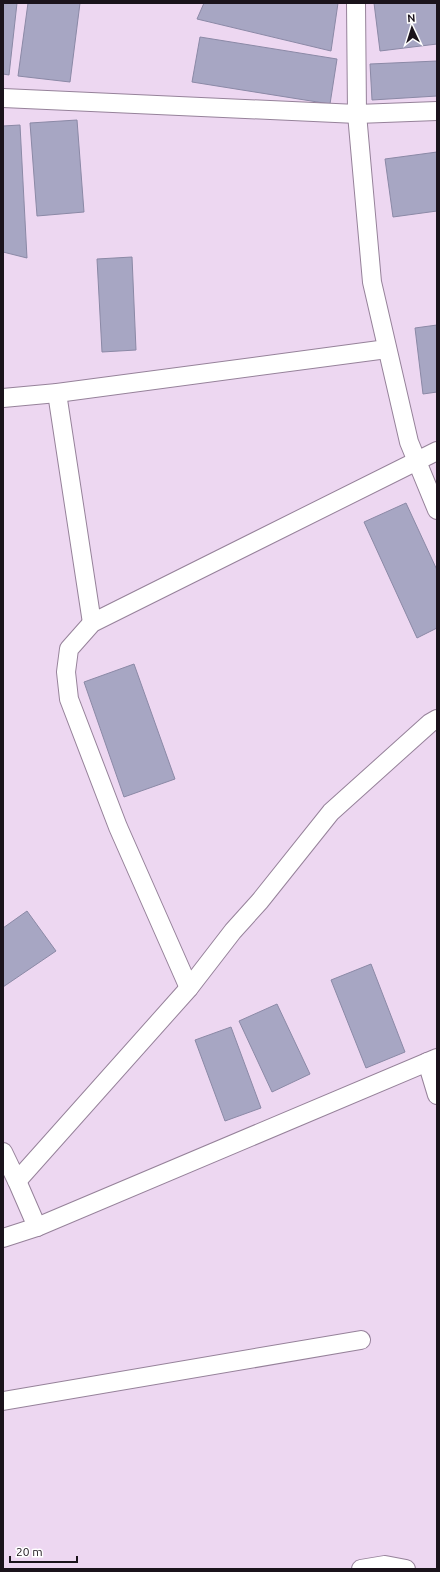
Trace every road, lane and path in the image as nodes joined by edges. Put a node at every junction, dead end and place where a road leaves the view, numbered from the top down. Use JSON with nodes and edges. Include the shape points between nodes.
{"nodes":[{"id":1,"x":356,"y":3,"type":"edge"},
{"id":2,"x":3,"y":98,"type":"edge"},
{"id":3,"x":437,"y":111,"type":"edge"},
{"id":4,"x":357,"y":114,"type":"junction"},
{"id":5,"x":387,"y":349,"type":"junction"},
{"id":6,"x":57,"y":393,"type":"junction"},
{"id":7,"x":3,"y":398,"type":"edge"},
{"id":8,"x":437,"y":451,"type":"edge"},
{"id":9,"x":417,"y":461,"type":"junction"},
{"id":10,"x":437,"y":510,"type":"edge"},
{"id":11,"x":92,"y":623,"type":"junction"},
{"id":12,"x":437,"y":719,"type":"edge"},
{"id":13,"x":189,"y":988,"type":"junction"},
{"id":14,"x":432,"y":1060,"type":"edge"},
{"id":15,"x":437,"y":1095,"type":"edge"},
{"id":16,"x":3,"y":1152,"type":"edge"},
{"id":17,"x":17,"y":1181,"type":"junction"},
{"id":18,"x":36,"y":1227,"type":"junction"},
{"id":19,"x":3,"y":1238,"type":"edge"},
{"id":20,"x":361,"y":1340,"type":"dead end"},
{"id":21,"x":3,"y":1401,"type":"edge"},
{"id":22,"x":361,"y":1569,"type":"edge"},
{"id":23,"x":406,"y":1569,"type":"edge"}],
"edges":[{"from":1,"to":4,"type":"street"},
{"from":2,"to":4,"type":"street"},
{"from":3,"to":4,"type":"street"},
{"from":4,"to":5,"type":"street","via":[[372,282]]},
{"from":5,"to":6,"type":"street"},
{"from":5,"to":9,"type":"street","via":[[409,442]]},
{"from":6,"to":7,"type":"street"},
{"from":6,"to":11,"type":"street"},
{"from":8,"to":9,"type":"street"},
{"from":9,"to":10,"type":"street"},
{"from":9,"to":11,"type":"street"},
{"from":11,"to":13,"type":"street","via":[[69,649],[66,672],[70,699],[118,827]]},
{"from":12,"to":13,"type":"street","via":[[330,812]]},
{"from":13,"to":17,"type":"street"},
{"from":14,"to":15,"type":"street"},
{"from":14,"to":18,"type":"street"},
{"from":16,"to":17,"type":"street"},
{"from":17,"to":18,"type":"street"},
{"from":18,"to":19,"type":"street"},
{"from":20,"to":21,"type":"street"},
{"from":22,"to":23,"type":"street","via":[[385,1565]]}]}
